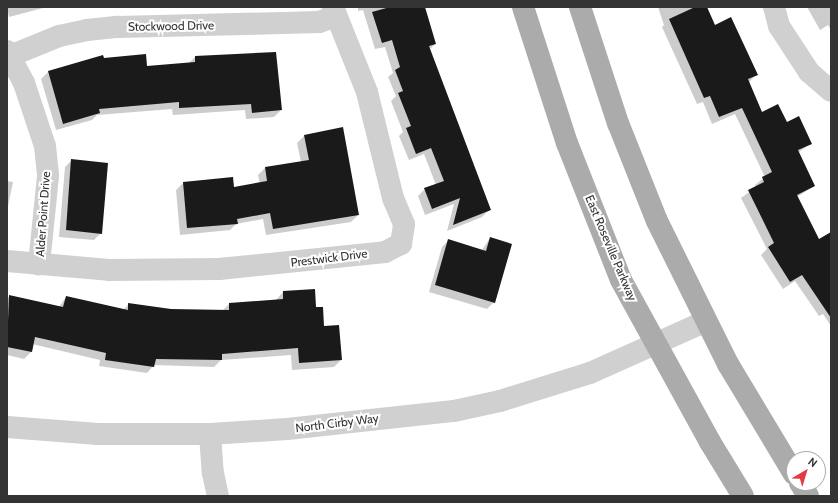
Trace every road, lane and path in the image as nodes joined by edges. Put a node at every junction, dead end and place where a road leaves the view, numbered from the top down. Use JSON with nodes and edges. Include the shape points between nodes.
{"nodes":[{"id":1,"x":523,"y":7,"type":"edge"},
{"id":2,"x":580,"y":7,"type":"edge"},
{"id":3,"x":774,"y":7,"type":"edge"},
{"id":4,"x":335,"y":12,"type":"edge"},
{"id":5,"x":8,"y":53,"type":"edge"},
{"id":6,"x":831,"y":92,"type":"edge"},
{"id":7,"x":7,"y":261,"type":"edge"},
{"id":8,"x":39,"y":265,"type":"junction"},
{"id":9,"x":706,"y":321,"type":"junction"},
{"id":10,"x":656,"y":344,"type":"junction"},
{"id":11,"x":7,"y":427,"type":"edge"},
{"id":12,"x":210,"y":434,"type":"junction"},
{"id":13,"x":786,"y":461,"type":"edge"},
{"id":14,"x":218,"y":496,"type":"edge"},
{"id":15,"x":743,"y":496,"type":"edge"}],
"edges":[{"from":1,"to":10,"type":"main road","name":"East Roseville Parkway","via":[[567,143],[622,280]]},
{"from":2,"to":9,"type":"main road","via":[[636,172],[674,258]]},
{"from":3,"to":6,"type":"street","via":[[779,26],[809,72]]},
{"from":4,"to":5,"type":"street","name":"Stockwood Drive","via":[[319,22],[87,30],[59,36]]},
{"from":4,"to":8,"type":"street","name":"Prestwick Drive","via":[[369,98],[393,198],[404,224],[401,244],[385,252],[219,269],[109,270]]},
{"from":5,"to":8,"type":"street","name":"Alder Point Drive","via":[[24,83],[45,146],[48,176]]},
{"from":7,"to":8,"type":"street","name":"Prestwick Drive"},
{"from":9,"to":10,"type":"street","name":"North Cirby Way"},
{"from":9,"to":13,"type":"main road"},
{"from":10,"to":12,"type":"street","name":"North Cirby Way","via":[[623,360],[542,389],[454,410],[287,429]]},
{"from":10,"to":15,"type":"main road","name":"East Roseville Parkway"},
{"from":11,"to":12,"type":"street","name":"North Cirby Way","via":[[98,434]]},
{"from":12,"to":14,"type":"street","via":[[213,473]]}]}
